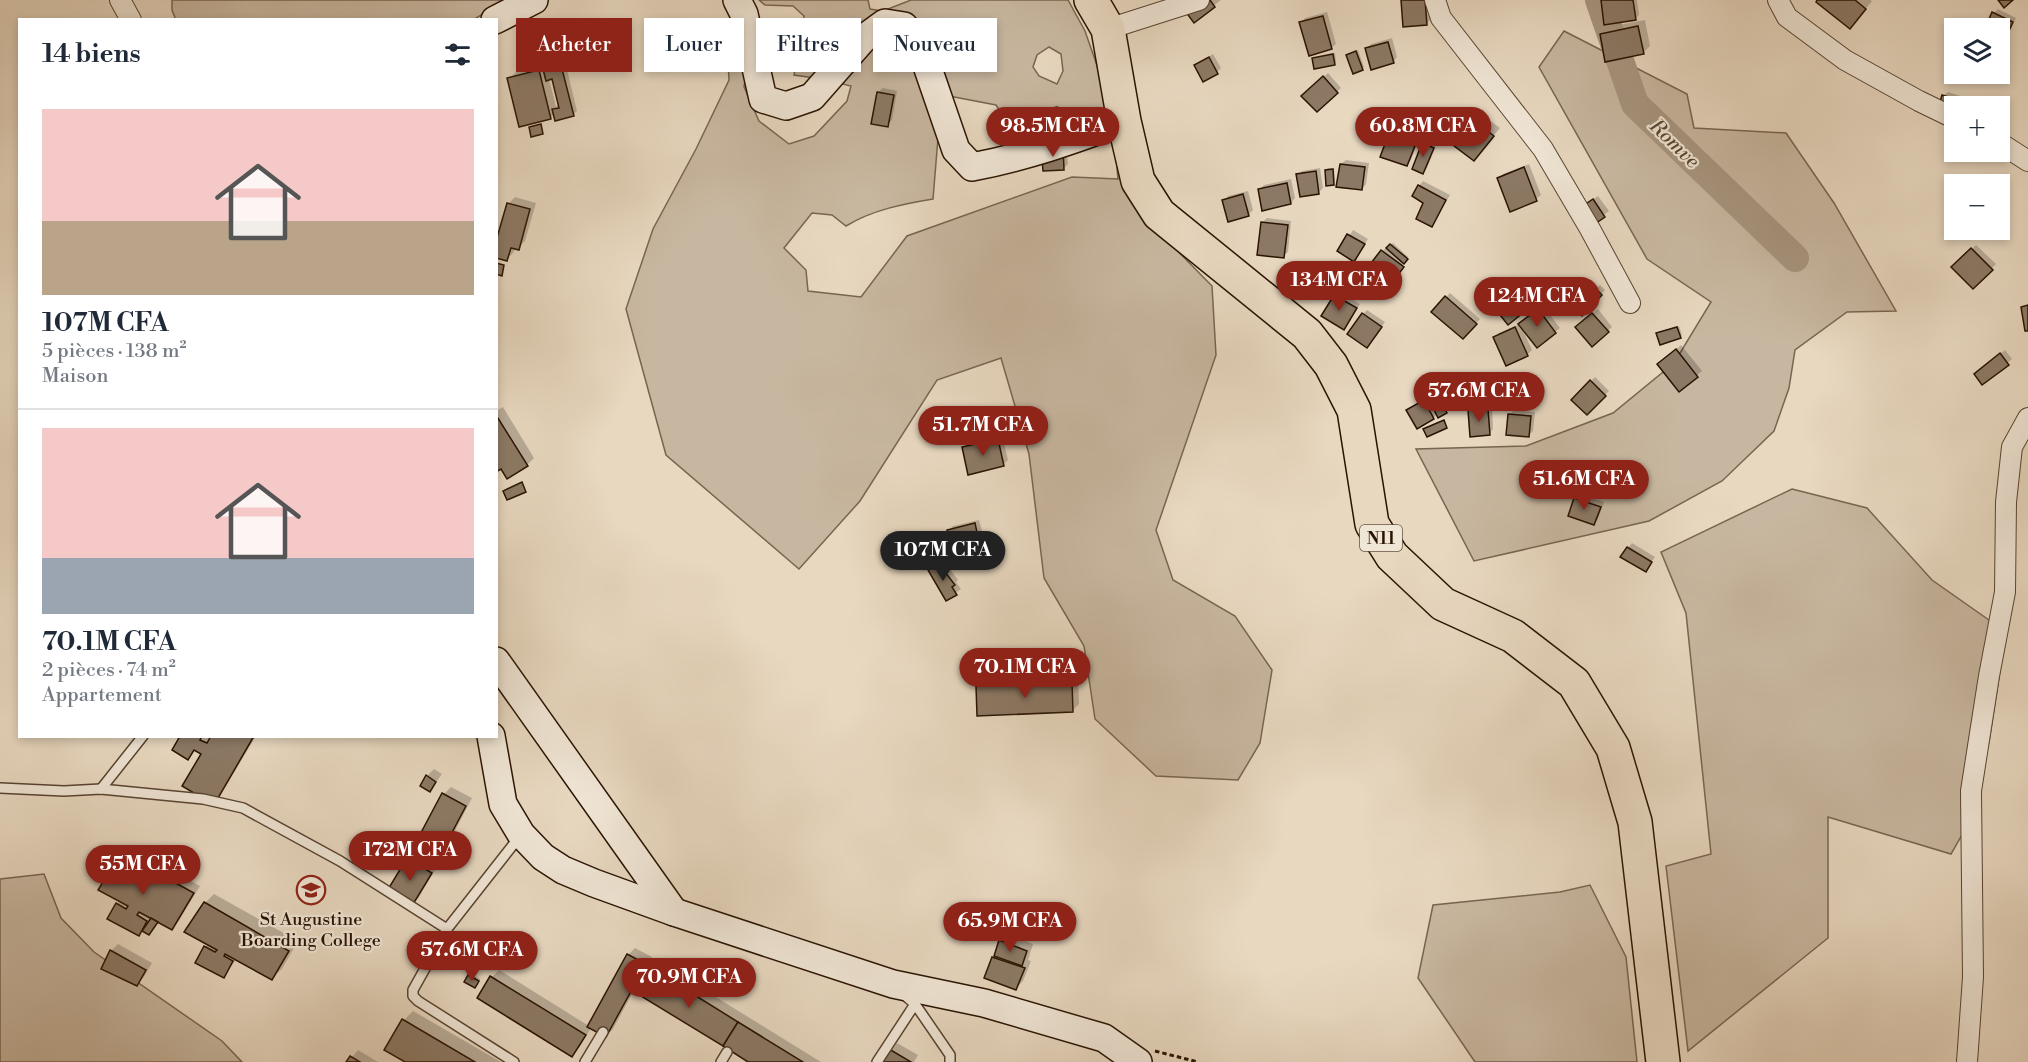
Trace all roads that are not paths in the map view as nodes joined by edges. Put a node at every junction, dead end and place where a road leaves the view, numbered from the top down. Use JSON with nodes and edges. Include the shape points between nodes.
{"nodes":[{"id":1,"x":120,"y":0,"type":"edge"},
{"id":2,"x":534,"y":0,"type":"edge"},
{"id":3,"x":737,"y":0,"type":"edge"},
{"id":4,"x":1091,"y":0,"type":"edge"},
{"id":5,"x":1199,"y":0,"type":"edge"},
{"id":6,"x":1435,"y":0,"type":"edge"},
{"id":7,"x":1778,"y":0,"type":"edge"},
{"id":8,"x":130,"y":18,"type":"edge"},
{"id":9,"x":498,"y":18,"type":"edge"},
{"id":10,"x":1108,"y":28,"type":"junction"},
{"id":11,"x":1944,"y":113,"type":"edge"},
{"id":12,"x":1124,"y":121,"type":"junction"},
{"id":13,"x":2010,"y":149,"type":"edge"},
{"id":14,"x":2028,"y":161,"type":"edge"},
{"id":15,"x":1630,"y":303,"type":"dead end"},
{"id":16,"x":2028,"y":418,"type":"edge"},
{"id":17,"x":498,"y":664,"type":"edge"},
{"id":18,"x":141,"y":738,"type":"edge"},
{"id":19,"x":491,"y":738,"type":"edge"},
{"id":20,"x":0,"y":788,"type":"edge"},
{"id":21,"x":101,"y":789,"type":"junction"},
{"id":22,"x":521,"y":834,"type":"junction"},
{"id":23,"x":674,"y":912,"type":"junction"},
{"id":24,"x":447,"y":929,"type":"junction"},
{"id":25,"x":893,"y":984,"type":"junction"},
{"id":26,"x":915,"y":1004,"type":"junction"},
{"id":27,"x":603,"y":1032,"type":"dead end"},
{"id":28,"x":727,"y":1052,"type":"dead end"},
{"id":29,"x":514,"y":1062,"type":"edge"},
{"id":30,"x":585,"y":1062,"type":"edge"},
{"id":31,"x":721,"y":1062,"type":"edge"},
{"id":32,"x":877,"y":1062,"type":"edge"},
{"id":33,"x":950,"y":1062,"type":"edge"},
{"id":34,"x":1138,"y":1062,"type":"edge"},
{"id":35,"x":1663,"y":1062,"type":"edge"},
{"id":36,"x":1967,"y":1062,"type":"edge"}],
"edges":[{"from":1,"to":8,"type":"street"},
{"from":2,"to":9,"type":"street"},
{"from":3,"to":12,"type":"street","via":[[744,14],[763,99],[786,106],[812,97],[863,39],[885,23],[904,26],[923,54],[957,150],[972,167],[1057,146]]},
{"from":4,"to":10,"type":"highway","number":"N11"},
{"from":5,"to":10,"type":"street"},
{"from":6,"to":15,"type":"street","via":[[1441,18],[1542,149]]},
{"from":7,"to":11,"type":"street","via":[[1787,16],[1845,60]]},
{"from":10,"to":12,"type":"highway","number":"N11"},
{"from":12,"to":35,"type":"highway","number":"N11","via":[[1138,181],[1159,214],[1307,334],[1331,365],[1354,410],[1372,524],[1392,556],[1443,604],[1513,636],[1574,683],[1613,748],[1635,822]]},
{"from":13,"to":14,"type":"street"},
{"from":16,"to":36,"type":"street","via":[[2012,447],[2006,502],[2005,592],[1971,791],[1973,977]]},
{"from":17,"to":23,"type":"street"},
{"from":18,"to":21,"type":"lane"},
{"from":19,"to":22,"type":"street","via":[[503,804]]},
{"from":20,"to":21,"type":"lane"},
{"from":21,"to":24,"type":"lane","via":[[203,799],[243,808],[340,861]]},
{"from":22,"to":23,"type":"street","via":[[563,870]]},
{"from":22,"to":24,"type":"lane"},
{"from":23,"to":25,"type":"street"},
{"from":24,"to":29,"type":"lane","via":[[413,990],[414,996]]},
{"from":25,"to":26,"type":"lane"},
{"from":25,"to":34,"type":"street","via":[[984,1003],[1104,1038]]},
{"from":26,"to":32,"type":"lane"},
{"from":26,"to":33,"type":"lane","via":[[950,1055]]},
{"from":27,"to":30,"type":"lane"},
{"from":28,"to":31,"type":"lane"}]}
